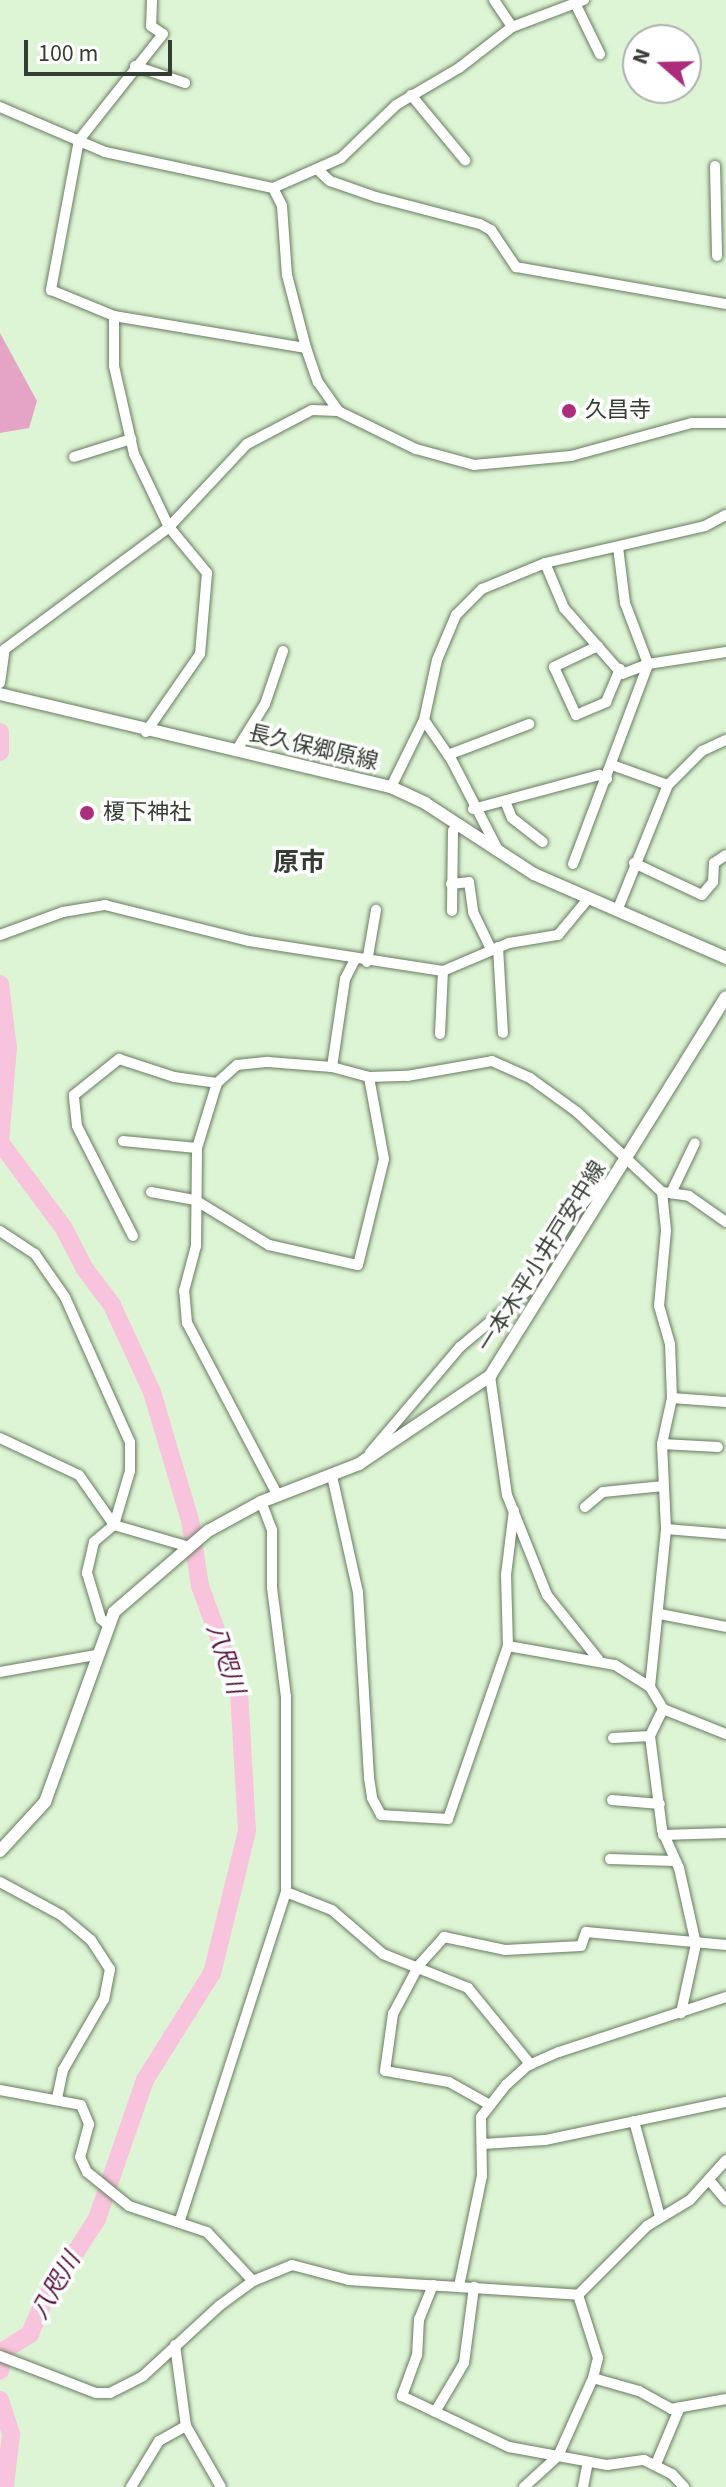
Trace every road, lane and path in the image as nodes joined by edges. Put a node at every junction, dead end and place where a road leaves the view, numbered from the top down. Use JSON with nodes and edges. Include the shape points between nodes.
{"nodes":[{"id":1,"x":152,"y":0,"type":"edge"},
{"id":2,"x":494,"y":0,"type":"edge"},
{"id":3,"x":579,"y":2,"type":"edge"},
{"id":4,"x":512,"y":27,"type":"junction"},
{"id":5,"x":600,"y":54,"type":"dead end"},
{"id":6,"x":135,"y":66,"type":"junction"},
{"id":7,"x":185,"y":83,"type":"dead end"},
{"id":8,"x":411,"y":95,"type":"junction"},
{"id":9,"x":0,"y":107,"type":"edge"},
{"id":10,"x":79,"y":140,"type":"junction"},
{"id":11,"x":465,"y":160,"type":"dead end"},
{"id":12,"x":715,"y":166,"type":"dead end"},
{"id":13,"x":317,"y":169,"type":"junction"},
{"id":14,"x":273,"y":188,"type":"junction"},
{"id":15,"x":717,"y":256,"type":"dead end"},
{"id":16,"x":726,"y":304,"type":"edge"},
{"id":17,"x":114,"y":316,"type":"junction"},
{"id":18,"x":306,"y":348,"type":"junction"},
{"id":19,"x":338,"y":411,"type":"junction"},
{"id":20,"x":726,"y":423,"type":"edge"},
{"id":21,"x":131,"y":439,"type":"junction"},
{"id":22,"x":74,"y":457,"type":"dead end"},
{"id":23,"x":726,"y":515,"type":"edge"},
{"id":24,"x":169,"y":527,"type":"junction"},
{"id":25,"x":618,"y":547,"type":"junction"},
{"id":26,"x":545,"y":563,"type":"junction"},
{"id":27,"x":3,"y":646,"type":"edge"},
{"id":28,"x":598,"y":646,"type":"junction"},
{"id":29,"x":283,"y":651,"type":"dead end"},
{"id":30,"x":726,"y":652,"type":"edge"},
{"id":31,"x":648,"y":664,"type":"junction"},
{"id":32,"x":620,"y":669,"type":"junction"},
{"id":33,"x":0,"y":683,"type":"edge"},
{"id":34,"x":0,"y":694,"type":"edge"},
{"id":35,"x":424,"y":720,"type":"junction"},
{"id":36,"x":529,"y":724,"type":"dead end"},
{"id":37,"x":146,"y":732,"type":"junction"},
{"id":38,"x":726,"y":740,"type":"edge"},
{"id":39,"x":236,"y":751,"type":"junction"},
{"id":40,"x":448,"y":755,"type":"junction"},
{"id":41,"x":612,"y":765,"type":"junction"},
{"id":42,"x":607,"y":779,"type":"junction"},
{"id":43,"x":668,"y":785,"type":"junction"},
{"id":44,"x":391,"y":787,"type":"junction"},
{"id":45,"x":505,"y":801,"type":"junction"},
{"id":46,"x":473,"y":809,"type":"junction"},
{"id":47,"x":458,"y":824,"type":"junction"},
{"id":48,"x":543,"y":842,"type":"dead end"},
{"id":49,"x":497,"y":848,"type":"junction"},
{"id":50,"x":726,"y":855,"type":"edge"},
{"id":51,"x":634,"y":863,"type":"junction"},
{"id":52,"x":573,"y":864,"type":"dead end"},
{"id":53,"x":451,"y":884,"type":"junction"},
{"id":54,"x":588,"y":899,"type":"junction"},
{"id":55,"x":376,"y":910,"type":"dead end"},
{"id":56,"x":452,"y":911,"type":"dead end"},
{"id":57,"x":617,"y":911,"type":"junction"},
{"id":58,"x":0,"y":935,"type":"edge"},
{"id":59,"x":495,"y":948,"type":"junction"},
{"id":60,"x":726,"y":958,"type":"edge"},
{"id":61,"x":354,"y":961,"type":"junction"},
{"id":62,"x":367,"y":962,"type":"junction"},
{"id":63,"x":443,"y":971,"type":"junction"},
{"id":64,"x":726,"y":997,"type":"edge"},
{"id":65,"x":503,"y":1033,"type":"dead end"},
{"id":66,"x":440,"y":1034,"type":"dead end"},
{"id":67,"x":332,"y":1067,"type":"junction"},
{"id":68,"x":369,"y":1077,"type":"junction"},
{"id":69,"x":217,"y":1083,"type":"junction"},
{"id":70,"x":123,"y":1141,"type":"dead end"},
{"id":71,"x":695,"y":1143,"type":"dead end"},
{"id":72,"x":197,"y":1148,"type":"junction"},
{"id":73,"x":626,"y":1160,"type":"junction"},
{"id":74,"x":612,"y":1182,"type":"junction"},
{"id":75,"x":151,"y":1192,"type":"dead end"},
{"id":76,"x":667,"y":1192,"type":"junction"},
{"id":77,"x":195,"y":1200,"type":"junction"},
{"id":78,"x":726,"y":1222,"type":"edge"},
{"id":79,"x":0,"y":1231,"type":"edge"},
{"id":80,"x":133,"y":1236,"type":"dead end"},
{"id":81,"x":490,"y":1376,"type":"junction"},
{"id":82,"x":672,"y":1398,"type":"junction"},
{"id":83,"x":726,"y":1402,"type":"edge"},
{"id":84,"x":0,"y":1438,"type":"edge"},
{"id":85,"x":662,"y":1444,"type":"junction"},
{"id":86,"x":718,"y":1447,"type":"dead end"},
{"id":87,"x":363,"y":1461,"type":"junction"},
{"id":88,"x":332,"y":1476,"type":"junction"},
{"id":89,"x":664,"y":1486,"type":"junction"},
{"id":90,"x":278,"y":1496,"type":"junction"},
{"id":91,"x":261,"y":1502,"type":"junction"},
{"id":92,"x":585,"y":1507,"type":"dead end"},
{"id":93,"x":514,"y":1510,"type":"junction"},
{"id":94,"x":114,"y":1525,"type":"junction"},
{"id":95,"x":666,"y":1529,"type":"junction"},
{"id":96,"x":726,"y":1534,"type":"edge"},
{"id":97,"x":186,"y":1546,"type":"junction"},
{"id":98,"x":660,"y":1614,"type":"junction"},
{"id":99,"x":108,"y":1625,"type":"junction"},
{"id":100,"x":726,"y":1627,"type":"edge"},
{"id":101,"x":508,"y":1646,"type":"junction"},
{"id":102,"x":95,"y":1655,"type":"junction"},
{"id":103,"x":598,"y":1659,"type":"junction"},
{"id":104,"x":0,"y":1672,"type":"edge"},
{"id":105,"x":650,"y":1687,"type":"junction"},
{"id":106,"x":663,"y":1709,"type":"junction"},
{"id":107,"x":726,"y":1734,"type":"edge"},
{"id":108,"x":650,"y":1736,"type":"junction"},
{"id":109,"x":613,"y":1738,"type":"dead end"},
{"id":110,"x":612,"y":1800,"type":"dead end"},
{"id":111,"x":660,"y":1804,"type":"junction"},
{"id":112,"x":726,"y":1833,"type":"edge"},
{"id":113,"x":663,"y":1835,"type":"junction"},
{"id":114,"x":0,"y":1851,"type":"edge"},
{"id":115,"x":610,"y":1859,"type":"dead end"},
{"id":116,"x":674,"y":1861,"type":"junction"},
{"id":117,"x":0,"y":1882,"type":"edge"},
{"id":118,"x":286,"y":1892,"type":"junction"},
{"id":119,"x":696,"y":1944,"type":"junction"},
{"id":120,"x":726,"y":1945,"type":"edge"},
{"id":121,"x":417,"y":1969,"type":"junction"},
{"id":122,"x":726,"y":1997,"type":"edge"},
{"id":123,"x":681,"y":2013,"type":"junction"},
{"id":124,"x":531,"y":2065,"type":"junction"},
{"id":125,"x":0,"y":2090,"type":"edge"},
{"id":126,"x":57,"y":2099,"type":"junction"},
{"id":127,"x":726,"y":2102,"type":"edge"},
{"id":128,"x":490,"y":2105,"type":"junction"},
{"id":129,"x":634,"y":2121,"type":"junction"},
{"id":130,"x":483,"y":2144,"type":"junction"},
{"id":131,"x":726,"y":2160,"type":"edge"},
{"id":132,"x":710,"y":2181,"type":"junction"},
{"id":133,"x":726,"y":2200,"type":"edge"},
{"id":134,"x":660,"y":2217,"type":"junction"},
{"id":135,"x":180,"y":2220,"type":"junction"},
{"id":136,"x":253,"y":2281,"type":"junction"},
{"id":137,"x":433,"y":2285,"type":"junction"},
{"id":138,"x":459,"y":2286,"type":"junction"},
{"id":139,"x":474,"y":2287,"type":"junction"},
{"id":140,"x":578,"y":2295,"type":"junction"},
{"id":141,"x":175,"y":2345,"type":"junction"},
{"id":142,"x":0,"y":2356,"type":"edge"},
{"id":143,"x":593,"y":2378,"type":"junction"},
{"id":144,"x":726,"y":2399,"type":"edge"},
{"id":145,"x":680,"y":2407,"type":"junction"},
{"id":146,"x":435,"y":2412,"type":"junction"},
{"id":147,"x":186,"y":2426,"type":"junction"},
{"id":148,"x":558,"y":2456,"type":"junction"},
{"id":149,"x":588,"y":2462,"type":"junction"},
{"id":150,"x":656,"y":2464,"type":"junction"},
{"id":151,"x":131,"y":2487,"type":"edge"},
{"id":152,"x":221,"y":2487,"type":"edge"},
{"id":153,"x":524,"y":2487,"type":"edge"},
{"id":154,"x":583,"y":2487,"type":"edge"},
{"id":155,"x":684,"y":2487,"type":"edge"}],
"edges":[{"from":1,"to":6,"type":"street","via":[[151,26],[163,34]]},
{"from":2,"to":4,"type":"street"},
{"from":3,"to":4,"type":"street"},
{"from":3,"to":5,"type":"street"},
{"from":4,"to":8,"type":"street","via":[[459,68]]},
{"from":6,"to":7,"type":"street"},
{"from":6,"to":10,"type":"street"},
{"from":8,"to":11,"type":"street"},
{"from":8,"to":13,"type":"street","via":[[357,146]]},
{"from":9,"to":10,"type":"street"},
{"from":10,"to":14,"type":"street","via":[[133,159]]},
{"from":10,"to":17,"type":"street","via":[[49,285],[68,299]]},
{"from":12,"to":15,"type":"street"},
{"from":13,"to":14,"type":"street"},
{"from":13,"to":16,"type":"street","via":[[330,181],[376,197],[480,224],[491,230],[516,267]]},
{"from":14,"to":18,"type":"street","via":[[282,206],[287,275]]},
{"from":17,"to":18,"type":"street"},
{"from":17,"to":21,"type":"street","via":[[114,366]]},
{"from":18,"to":19,"type":"street","via":[[318,382]]},
{"from":19,"to":20,"type":"street","via":[[416,449],[474,465],[571,456],[692,423]]},
{"from":19,"to":24,"type":"street","via":[[312,410],[247,444]]},
{"from":21,"to":22,"type":"street"},
{"from":21,"to":24,"type":"street"},
{"from":23,"to":25,"type":"street","via":[[705,526]]},
{"from":24,"to":27,"type":"street"},
{"from":24,"to":37,"type":"street","via":[[201,561],[208,590],[200,654]]},
{"from":25,"to":26,"type":"street"},
{"from":25,"to":31,"type":"street","via":[[625,603]]},
{"from":26,"to":28,"type":"street","via":[[564,608]]},
{"from":26,"to":35,"type":"street","via":[[482,589],[464,605],[437,660]]},
{"from":27,"to":33,"type":"street"},
{"from":28,"to":32,"type":"street"},
{"from":28,"to":32,"type":"street","via":[[554,667],[576,715],[606,702]]},
{"from":29,"to":39,"type":"street","via":[[265,704]]},
{"from":30,"to":31,"type":"street"},
{"from":31,"to":32,"type":"street","via":[[622,674]]},
{"from":31,"to":41,"type":"street"},
{"from":34,"to":37,"type":"main road","name":"長久保郷原線"},
{"from":35,"to":40,"type":"street"},
{"from":35,"to":44,"type":"street"},
{"from":36,"to":40,"type":"street"},
{"from":37,"to":39,"type":"main road","name":"長久保郷原線"},
{"from":38,"to":43,"type":"street","via":[[702,751]]},
{"from":39,"to":44,"type":"main road","name":"長久保郷原線"},
{"from":40,"to":46,"type":"street"},
{"from":41,"to":42,"type":"street"},
{"from":41,"to":43,"type":"street"},
{"from":42,"to":45,"type":"street","via":[[599,775]]},
{"from":42,"to":52,"type":"street"},
{"from":43,"to":51,"type":"street"},
{"from":44,"to":47,"type":"main road","name":"長久保郷原線"},
{"from":45,"to":46,"type":"street"},
{"from":45,"to":48,"type":"street","via":[[512,818]]},
{"from":46,"to":49,"type":"street"},
{"from":47,"to":49,"type":"main road","name":"長久保郷原線"},
{"from":47,"to":53,"type":"street"},
{"from":49,"to":54,"type":"main road","name":"長久保郷原線","via":[[534,874]]},
{"from":50,"to":51,"type":"street","via":[[714,863],[713,882],[702,895]]},
{"from":51,"to":57,"type":"street"},
{"from":53,"to":56,"type":"street"},
{"from":53,"to":59,"type":"street","via":[[469,882],[473,912]]},
{"from":54,"to":57,"type":"main road","name":"長久保郷原線"},
{"from":54,"to":59,"type":"street","via":[[558,935]]},
{"from":55,"to":62,"type":"street"},
{"from":57,"to":60,"type":"main road","name":"長久保郷原線"},
{"from":58,"to":61,"type":"street","via":[[63,912],[105,905]]},
{"from":59,"to":63,"type":"street"},
{"from":59,"to":65,"type":"street"},
{"from":61,"to":62,"type":"street"},
{"from":61,"to":67,"type":"street","via":[[345,979]]},
{"from":62,"to":63,"type":"street"},
{"from":63,"to":66,"type":"street"},
{"from":64,"to":73,"type":"main road","name":"一本木平小井戸安中線"},
{"from":67,"to":68,"type":"street"},
{"from":67,"to":69,"type":"street","via":[[237,1065]]},
{"from":68,"to":73,"type":"street","via":[[492,1061],[530,1078],[577,1112]]},
{"from":68,"to":77,"type":"street","via":[[384,1159],[358,1265],[269,1245]]},
{"from":69,"to":72,"type":"street"},
{"from":69,"to":80,"type":"street","via":[[174,1077],[119,1059],[74,1095],[77,1126]]},
{"from":70,"to":72,"type":"street"},
{"from":71,"to":76,"type":"street"},
{"from":72,"to":77,"type":"street"},
{"from":73,"to":74,"type":"main road","name":"一本木平小井戸安中線"},
{"from":73,"to":76,"type":"street"},
{"from":74,"to":81,"type":"main road","name":"一本木平小井戸安中線"},
{"from":74,"to":87,"type":"street","via":[[595,1189],[571,1218],[529,1289],[460,1347]]},
{"from":75,"to":77,"type":"street"},
{"from":76,"to":78,"type":"street","via":[[689,1196]]},
{"from":76,"to":82,"type":"street","via":[[659,1306],[670,1344]]},
{"from":77,"to":90,"type":"street","via":[[196,1246],[184,1291],[188,1330]]},
{"from":79,"to":94,"type":"street","via":[[35,1254],[65,1297],[130,1442],[130,1471]]},
{"from":81,"to":87,"type":"main road","name":"一本木平小井戸安中線"},
{"from":81,"to":93,"type":"street","via":[[507,1495]]},
{"from":82,"to":83,"type":"street"},
{"from":82,"to":85,"type":"street"},
{"from":84,"to":94,"type":"street","via":[[79,1475]]},
{"from":85,"to":86,"type":"street"},
{"from":85,"to":89,"type":"street"},
{"from":87,"to":88,"type":"main road","name":"一本木平小井戸安中線"},
{"from":88,"to":90,"type":"main road","name":"一本木平小井戸安中線"},
{"from":88,"to":101,"type":"street","via":[[358,1592],[369,1778],[381,1815],[428,1822],[448,1819]]},
{"from":89,"to":92,"type":"street","via":[[603,1492]]},
{"from":89,"to":95,"type":"street"},
{"from":90,"to":91,"type":"main road","name":"一本木平小井戸安中線"},
{"from":91,"to":97,"type":"main road","name":"一本木平小井戸安中線"},
{"from":91,"to":118,"type":"street","via":[[272,1530],[272,1587],[286,1697]]},
{"from":93,"to":101,"type":"street","via":[[506,1575]]},
{"from":93,"to":103,"type":"street","via":[[551,1603]]},
{"from":94,"to":97,"type":"street"},
{"from":94,"to":99,"type":"street","via":[[94,1542],[87,1573],[101,1619]]},
{"from":95,"to":96,"type":"street"},
{"from":95,"to":98,"type":"street"},
{"from":97,"to":99,"type":"main road","name":"一本木平小井戸安中線","via":[[135,1590]]},
{"from":98,"to":100,"type":"street"},
{"from":98,"to":105,"type":"street"},
{"from":99,"to":102,"type":"main road","name":"一本木平小井戸安中線"},
{"from":101,"to":103,"type":"street"},
{"from":102,"to":104,"type":"street"},
{"from":102,"to":114,"type":"main road","name":"一本木平小井戸安中線","via":[[72,1738],[45,1802]]},
{"from":103,"to":105,"type":"street"},
{"from":105,"to":106,"type":"street"},
{"from":106,"to":107,"type":"street"},
{"from":106,"to":108,"type":"street"},
{"from":108,"to":109,"type":"street"},
{"from":108,"to":111,"type":"street"},
{"from":110,"to":111,"type":"street"},
{"from":111,"to":113,"type":"street"},
{"from":112,"to":113,"type":"street"},
{"from":113,"to":116,"type":"street"},
{"from":115,"to":116,"type":"street"},
{"from":116,"to":119,"type":"street"},
{"from":117,"to":126,"type":"street","via":[[61,1915],[91,1940],[110,1969],[104,1999],[63,2070]]},
{"from":118,"to":121,"type":"street","via":[[332,1910],[383,1954]]},
{"from":118,"to":135,"type":"street"},
{"from":119,"to":120,"type":"street"},
{"from":119,"to":121,"type":"street","via":[[586,1932],[581,1946],[505,1950],[444,1937]]},
{"from":119,"to":123,"type":"street"},
{"from":121,"to":124,"type":"street","via":[[468,1988]]},
{"from":121,"to":128,"type":"street","via":[[393,2014],[385,2071],[449,2082]]},
{"from":122,"to":123,"type":"street"},
{"from":123,"to":124,"type":"street"},
{"from":124,"to":128,"type":"street"},
{"from":125,"to":126,"type":"street"},
{"from":126,"to":135,"type":"street","via":[[81,2105],[89,2124],[80,2157],[87,2172],[129,2206],[166,2221]]},
{"from":127,"to":129,"type":"street"},
{"from":128,"to":130,"type":"street","via":[[481,2117]]},
{"from":129,"to":130,"type":"street","via":[[545,2140]]},
{"from":129,"to":134,"type":"street"},
{"from":130,"to":138,"type":"street","via":[[482,2176]]},
{"from":131,"to":132,"type":"street"},
{"from":132,"to":133,"type":"street"},
{"from":132,"to":134,"type":"street"},
{"from":134,"to":140,"type":"street"},
{"from":135,"to":136,"type":"street","via":[[207,2232]]},
{"from":136,"to":137,"type":"street","via":[[292,2265],[349,2280]]},
{"from":136,"to":141,"type":"street"},
{"from":137,"to":138,"type":"street"},
{"from":137,"to":146,"type":"street","via":[[419,2319],[417,2355],[402,2396]]},
{"from":138,"to":139,"type":"street"},
{"from":139,"to":140,"type":"street"},
{"from":139,"to":146,"type":"street","via":[[464,2363]]},
{"from":140,"to":143,"type":"street","via":[[598,2358]]},
{"from":141,"to":142,"type":"street","via":[[143,2376],[110,2393]]},
{"from":141,"to":147,"type":"street"},
{"from":143,"to":145,"type":"street","via":[[639,2391],[671,2409]]},
{"from":143,"to":148,"type":"street"},
{"from":144,"to":145,"type":"street"},
{"from":145,"to":150,"type":"street"},
{"from":146,"to":148,"type":"street","via":[[509,2447]]},
{"from":147,"to":151,"type":"street","via":[[159,2441]]},
{"from":147,"to":152,"type":"street"},
{"from":148,"to":149,"type":"street"},
{"from":148,"to":153,"type":"street"},
{"from":149,"to":150,"type":"street"},
{"from":149,"to":154,"type":"street"},
{"from":150,"to":155,"type":"street"}]}
